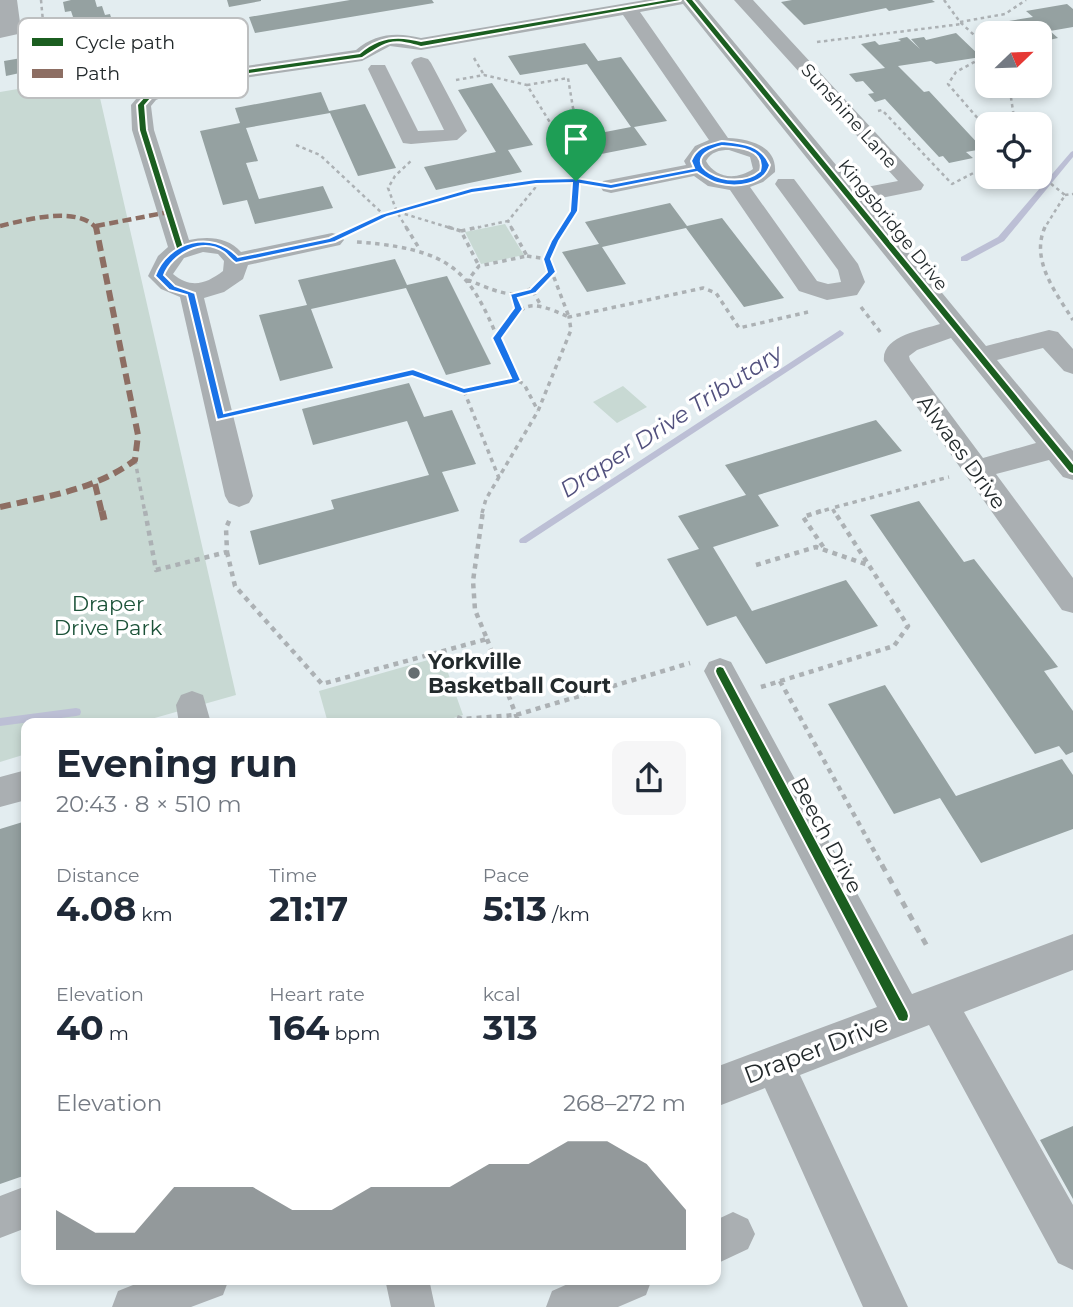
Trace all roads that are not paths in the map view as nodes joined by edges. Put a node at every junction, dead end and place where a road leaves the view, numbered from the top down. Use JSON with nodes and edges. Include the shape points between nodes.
{"nodes":[{"id":1,"x":8,"y":0,"type":"edge"},
{"id":2,"x":677,"y":0,"type":"edge"},
{"id":3,"x":689,"y":0,"type":"edge"},
{"id":4,"x":743,"y":0,"type":"edge"},
{"id":5,"x":629,"y":10,"type":"junction"},
{"id":6,"x":0,"y":32,"type":"edge"},
{"id":7,"x":421,"y":54,"type":"junction"},
{"id":8,"x":370,"y":62,"type":"junction"},
{"id":9,"x":248,"y":74,"type":"edge"},
{"id":10,"x":147,"y":98,"type":"edge"},
{"id":11,"x":722,"y":144,"type":"junction"},
{"id":12,"x":698,"y":169,"type":"junction"},
{"id":13,"x":736,"y":183,"type":"junction"},
{"id":14,"x":786,"y":184,"type":"dead end"},
{"id":15,"x":611,"y":186,"type":"road end"},
{"id":16,"x":851,"y":197,"type":"junction"},
{"id":17,"x":332,"y":240,"type":"road end"},
{"id":18,"x":180,"y":248,"type":"junction"},
{"id":19,"x":236,"y":260,"type":"junction"},
{"id":20,"x":191,"y":293,"type":"junction"},
{"id":21,"x":956,"y":328,"type":"junction"},
{"id":22,"x":979,"y":356,"type":"junction"},
{"id":23,"x":1073,"y":365,"type":"edge"},
{"id":24,"x":1055,"y":447,"type":"junction"},
{"id":25,"x":975,"y":470,"type":"junction"},
{"id":26,"x":1073,"y":470,"type":"edge"},
{"id":27,"x":239,"y":496,"type":"road end"},
{"id":28,"x":1073,"y":601,"type":"edge"},
{"id":29,"x":726,"y":683,"type":"road end"},
{"id":30,"x":21,"y":786,"type":"edge"},
{"id":31,"x":0,"y":792,"type":"edge"},
{"id":32,"x":1071,"y":957,"type":"edge"},
{"id":33,"x":921,"y":1010,"type":"junction"},
{"id":34,"x":775,"y":1065,"type":"junction"},
{"id":35,"x":721,"y":1085,"type":"edge"},
{"id":36,"x":21,"y":1209,"type":"edge"},
{"id":37,"x":0,"y":1217,"type":"edge"},
{"id":38,"x":1073,"y":1248,"type":"edge"},
{"id":39,"x":183,"y":1285,"type":"edge"},
{"id":40,"x":408,"y":1285,"type":"edge"},
{"id":41,"x":618,"y":1285,"type":"edge"},
{"id":42,"x":136,"y":1297,"type":"edge"},
{"id":43,"x":413,"y":1307,"type":"edge"},
{"id":44,"x":568,"y":1307,"type":"edge"},
{"id":45,"x":886,"y":1307,"type":"edge"}],
"edges":[{"from":1,"to":6,"type":"street","via":[[11,30]]},
{"from":2,"to":5,"type":"street"},
{"from":3,"to":16,"type":"street","name":"Kingsbridge Drive"},
{"from":4,"to":16,"type":"street","name":"Sunshine Lane","via":[[913,185]]},
{"from":5,"to":7,"type":"street"},
{"from":5,"to":11,"type":"street"},
{"from":7,"to":8,"type":"street","via":[[407,69]]},
{"from":7,"to":8,"type":"street","via":[[400,39],[385,40],[370,46]]},
{"from":7,"to":8,"type":"street","via":[[456,131],[450,136],[411,138]]},
{"from":8,"to":9,"type":"street"},
{"from":10,"to":18,"type":"street","via":[[141,105],[143,130]]},
{"from":11,"to":12,"type":"street","via":[[698,154]]},
{"from":11,"to":13,"type":"street","via":[[754,150],[766,165],[756,179]]},
{"from":12,"to":13,"type":"street","via":[[718,181]]},
{"from":12,"to":15,"type":"street"},
{"from":13,"to":14,"type":"street","via":[[808,286],[827,292],[848,290],[853,282],[850,269]]},
{"from":16,"to":21,"type":"street","name":"Kingsbridge Drive"},
{"from":17,"to":19,"type":"street"},
{"from":18,"to":19,"type":"street","via":[[225,248]]},
{"from":18,"to":20,"type":"street","via":[[164,262],[160,276],[172,288]]},
{"from":19,"to":20,"type":"street","via":[[234,274],[219,286]]},
{"from":20,"to":27,"type":"street"},
{"from":21,"to":22,"type":"street","name":"Kingsbridge Drive"},
{"from":21,"to":25,"type":"street","name":"Alwaes Drive","via":[[908,344],[896,353],[900,368]]},
{"from":22,"to":23,"type":"street","via":[[1049,338]]},
{"from":22,"to":24,"type":"street","name":"Kingsbridge Drive"},
{"from":24,"to":25,"type":"street"},
{"from":24,"to":26,"type":"street","name":"Kingsbridge Drive"},
{"from":25,"to":28,"type":"street","name":"Alwaes Drive"},
{"from":29,"to":33,"type":"street","name":"Beech Drive"},
{"from":30,"to":31,"type":"street"},
{"from":32,"to":33,"type":"street","name":"Draper Drive"},
{"from":33,"to":34,"type":"street","name":"Draper Drive"},
{"from":33,"to":38,"type":"street","name":"Beech Drive"},
{"from":34,"to":35,"type":"street","name":"Draper Drive"},
{"from":34,"to":45,"type":"street"},
{"from":36,"to":37,"type":"street"},
{"from":39,"to":42,"type":"street"},
{"from":40,"to":43,"type":"street"},
{"from":41,"to":44,"type":"street"}]}
